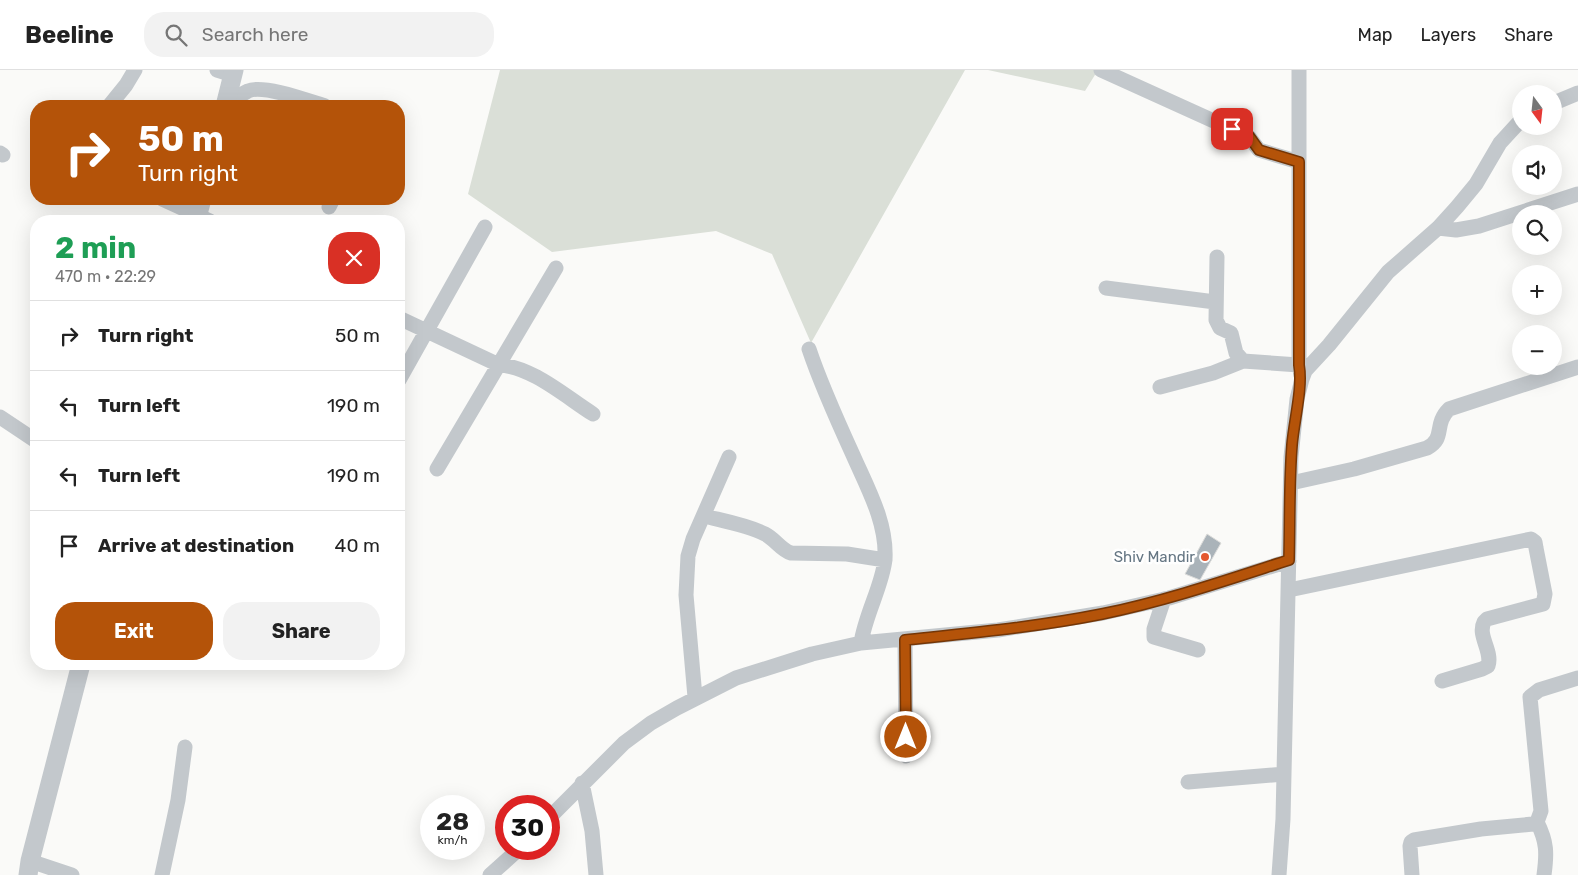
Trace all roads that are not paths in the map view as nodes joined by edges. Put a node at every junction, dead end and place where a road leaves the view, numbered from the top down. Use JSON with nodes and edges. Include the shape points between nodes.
{"nodes":[{"id":1,"x":135,"y":70,"type":"edge"},
{"id":2,"x":1101,"y":70,"type":"edge"},
{"id":3,"x":1299,"y":70,"type":"edge"},
{"id":4,"x":228,"y":72,"type":"edge"},
{"id":5,"x":1578,"y":93,"type":"edge"},
{"id":6,"x":115,"y":100,"type":"edge"},
{"id":7,"x":226,"y":100,"type":"edge"},
{"id":8,"x":236,"y":100,"type":"edge"},
{"id":9,"x":303,"y":100,"type":"edge"},
{"id":10,"x":1562,"y":100,"type":"edge"},
{"id":11,"x":1512,"y":130,"type":"edge"},
{"id":12,"x":1299,"y":162,"type":"junction"},
{"id":13,"x":1578,"y":194,"type":"edge"},
{"id":14,"x":178,"y":205,"type":"edge"},
{"id":15,"x":201,"y":214,"type":"edge"},
{"id":16,"x":485,"y":227,"type":"dead end"},
{"id":17,"x":1438,"y":228,"type":"junction"},
{"id":18,"x":1217,"y":257,"type":"dead end"},
{"id":19,"x":556,"y":268,"type":"dead end"},
{"id":20,"x":1106,"y":288,"type":"dead end"},
{"id":21,"x":1215,"y":302,"type":"junction"},
{"id":22,"x":405,"y":321,"type":"edge"},
{"id":23,"x":425,"y":332,"type":"junction"},
{"id":24,"x":809,"y":349,"type":"dead end"},
{"id":25,"x":1243,"y":361,"type":"junction"},
{"id":26,"x":499,"y":365,"type":"junction"},
{"id":27,"x":1578,"y":367,"type":"edge"},
{"id":28,"x":405,"y":369,"type":"edge"},
{"id":29,"x":1300,"y":372,"type":"junction"},
{"id":30,"x":1160,"y":387,"type":"dead end"},
{"id":31,"x":592,"y":414,"type":"dead end"},
{"id":32,"x":0,"y":418,"type":"edge"},
{"id":33,"x":30,"y":437,"type":"edge"},
{"id":34,"x":729,"y":457,"type":"dead end"},
{"id":35,"x":437,"y":469,"type":"dead end"},
{"id":36,"x":1290,"y":483,"type":"junction"},
{"id":37,"x":704,"y":516,"type":"junction"},
{"id":38,"x":885,"y":560,"type":"junction"},
{"id":39,"x":1289,"y":560,"type":"junction"},
{"id":40,"x":1289,"y":590,"type":"junction"},
{"id":41,"x":1164,"y":599,"type":"junction"},
{"id":42,"x":905,"y":640,"type":"junction"},
{"id":43,"x":860,"y":643,"type":"junction"},
{"id":44,"x":1198,"y":650,"type":"dead end"},
{"id":45,"x":79,"y":670,"type":"edge"},
{"id":46,"x":1578,"y":678,"type":"edge"},
{"id":47,"x":1442,"y":681,"type":"dead end"},
{"id":48,"x":695,"y":697,"type":"junction"},
{"id":49,"x":185,"y":747,"type":"dead end"},
{"id":50,"x":906,"y":756,"type":"dead end"},
{"id":51,"x":1284,"y":774,"type":"junction"},
{"id":52,"x":1188,"y":782,"type":"dead end"},
{"id":53,"x":582,"y":783,"type":"junction"},
{"id":54,"x":560,"y":806,"type":"edge"},
{"id":55,"x":1537,"y":822,"type":"junction"},
{"id":56,"x":507,"y":860,"type":"edge"},
{"id":57,"x":29,"y":868,"type":"edge"},
{"id":58,"x":72,"y":875,"type":"edge"},
{"id":59,"x":162,"y":875,"type":"edge"},
{"id":60,"x":490,"y":875,"type":"edge"},
{"id":61,"x":596,"y":875,"type":"edge"},
{"id":62,"x":1279,"y":875,"type":"edge"},
{"id":63,"x":1412,"y":875,"type":"edge"},
{"id":64,"x":1544,"y":875,"type":"edge"}],
"edges":[{"from":1,"to":6,"type":"street"},
{"from":2,"to":12,"type":"street","via":[[1249,136],[1259,150]]},
{"from":3,"to":12,"type":"street"},
{"from":4,"to":7,"type":"street"},
{"from":5,"to":10,"type":"street"},
{"from":8,"to":9,"type":"street","via":[[250,90],[262,89]]},
{"from":11,"to":17,"type":"street","via":[[1500,143],[1476,184]]},
{"from":12,"to":29,"type":"street"},
{"from":13,"to":17,"type":"street","via":[[1479,226],[1456,230]]},
{"from":14,"to":15,"type":"street"},
{"from":16,"to":23,"type":"street"},
{"from":17,"to":29,"type":"street","via":[[1388,272],[1329,345]]},
{"from":18,"to":21,"type":"street"},
{"from":19,"to":26,"type":"street"},
{"from":20,"to":21,"type":"street"},
{"from":21,"to":25,"type":"street","via":[[1217,325],[1231,334],[1236,353]]},
{"from":22,"to":23,"type":"street"},
{"from":23,"to":26,"type":"street"},
{"from":23,"to":28,"type":"street"},
{"from":24,"to":38,"type":"street","via":[[884,532]]},
{"from":25,"to":29,"type":"street"},
{"from":25,"to":30,"type":"street"},
{"from":26,"to":31,"type":"street","via":[[538,377]]},
{"from":26,"to":35,"type":"street"},
{"from":27,"to":36,"type":"street","via":[[1448,409],[1440,420],[1434,444],[1427,448]]},
{"from":29,"to":36,"type":"street"},
{"from":32,"to":33,"type":"street"},
{"from":34,"to":37,"type":"street"},
{"from":36,"to":39,"type":"street"},
{"from":37,"to":38,"type":"street","via":[[758,531],[791,553],[847,554]]},
{"from":37,"to":48,"type":"street","via":[[688,556],[686,595]]},
{"from":38,"to":43,"type":"street"},
{"from":39,"to":40,"type":"street"},
{"from":39,"to":41,"type":"street"},
{"from":40,"to":47,"type":"street","via":[[1531,539],[1535,542],[1545,594],[1543,604],[1487,619],[1482,630],[1488,666]]},
{"from":40,"to":51,"type":"street"},
{"from":41,"to":42,"type":"street","via":[[1076,618]]},
{"from":41,"to":44,"type":"street","via":[[1154,637]]},
{"from":42,"to":43,"type":"street"},
{"from":42,"to":50,"type":"street"},
{"from":43,"to":48,"type":"street","via":[[736,678]]},
{"from":45,"to":57,"type":"street"},
{"from":46,"to":55,"type":"street","via":[[1539,690],[1530,697],[1541,811]]},
{"from":48,"to":53,"type":"street","via":[[624,743]]},
{"from":49,"to":59,"type":"street"},
{"from":51,"to":52,"type":"street"},
{"from":51,"to":62,"type":"street"},
{"from":53,"to":54,"type":"street"},
{"from":53,"to":61,"type":"street","via":[[592,831]]},
{"from":55,"to":63,"type":"street","via":[[1414,840],[1410,846]]},
{"from":55,"to":64,"type":"street","via":[[1546,844]]},
{"from":56,"to":60,"type":"street"},
{"from":57,"to":58,"type":"street"}]}
